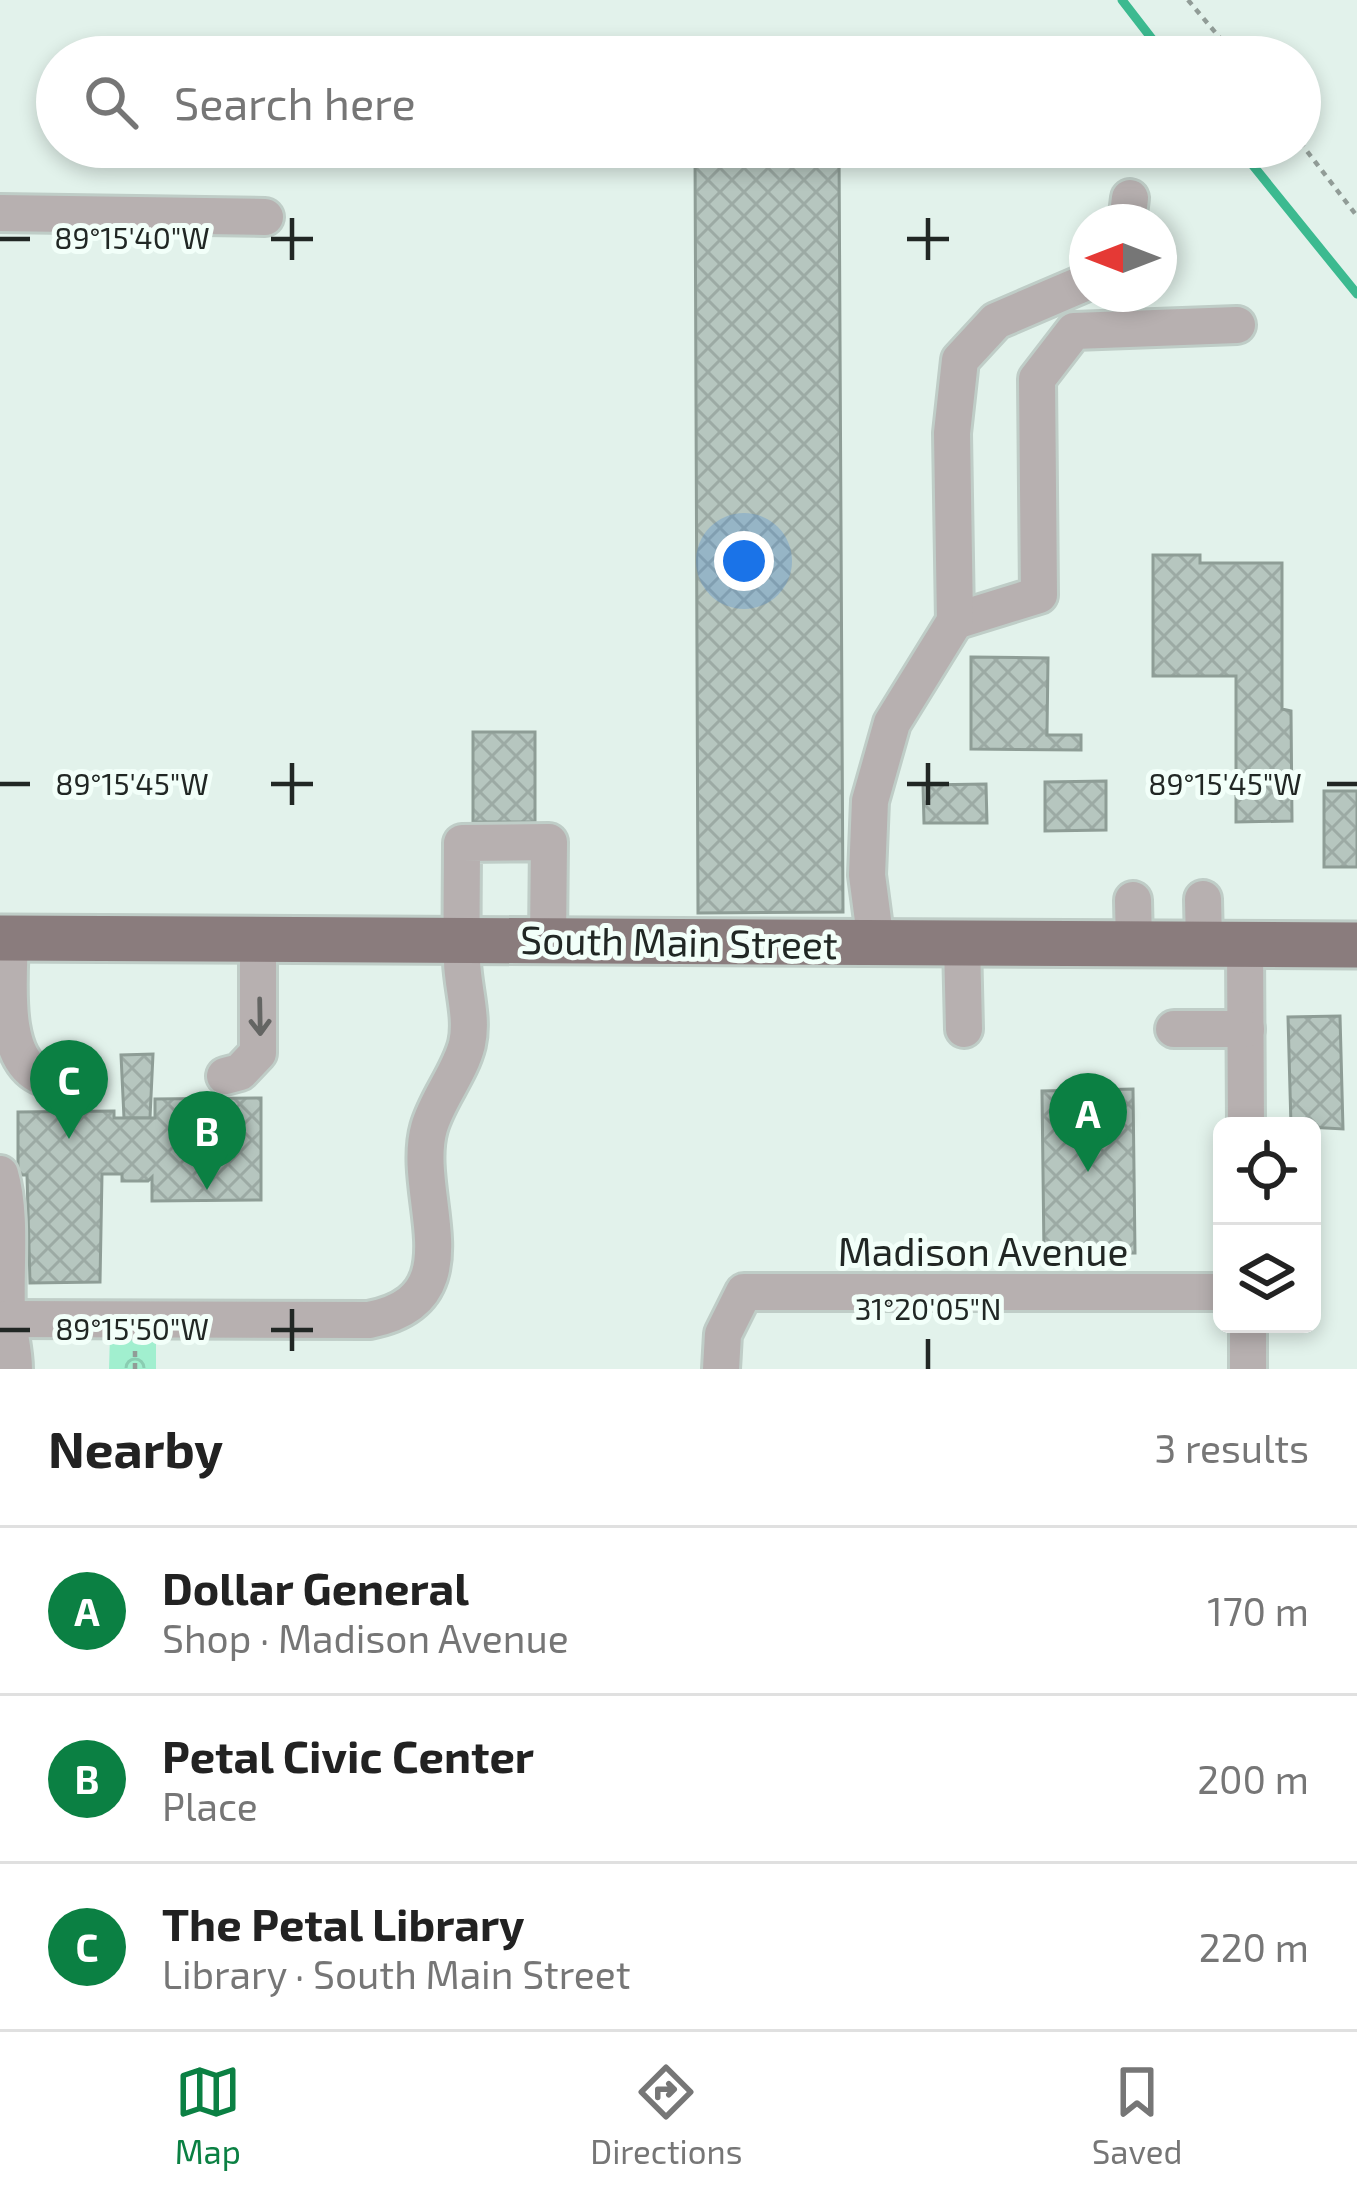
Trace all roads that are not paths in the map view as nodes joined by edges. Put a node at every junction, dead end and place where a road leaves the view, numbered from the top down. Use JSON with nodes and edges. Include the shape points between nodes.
{"nodes":[{"id":1,"x":0,"y":213,"type":"edge"},
{"id":2,"x":265,"y":217,"type":"dead end"},
{"id":3,"x":1069,"y":290,"type":"edge"},
{"id":4,"x":1238,"y":325,"type":"dead end"},
{"id":5,"x":955,"y":621,"type":"junction"},
{"id":6,"x":1203,"y":899,"type":"dead end"},
{"id":7,"x":5,"y":938,"type":"edge"},
{"id":8,"x":258,"y":939,"type":"junction"},
{"id":9,"x":463,"y":939,"type":"junction"},
{"id":10,"x":548,"y":939,"type":"junction"},
{"id":11,"x":876,"y":943,"type":"junction"},
{"id":12,"x":962,"y":943,"type":"junction"},
{"id":13,"x":1224,"y":945,"type":"junction"},
{"id":14,"x":1357,"y":945,"type":"edge"},
{"id":15,"x":964,"y":1029,"type":"dead end"},
{"id":16,"x":1174,"y":1029,"type":"dead end"},
{"id":17,"x":1246,"y":1029,"type":"junction"},
{"id":18,"x":225,"y":1076,"type":"dead end"},
{"id":19,"x":43,"y":1077,"type":"dead end"},
{"id":20,"x":1246,"y":1117,"type":"edge"},
{"id":21,"x":0,"y":1174,"type":"edge"},
{"id":22,"x":1213,"y":1292,"type":"edge"},
{"id":23,"x":7,"y":1319,"type":"junction"},
{"id":24,"x":1248,"y":1333,"type":"edge"},
{"id":25,"x":14,"y":1369,"type":"edge"},
{"id":26,"x":721,"y":1369,"type":"edge"},
{"id":27,"x":1248,"y":1369,"type":"edge"}],
"edges":[{"from":1,"to":2,"type":"street"},
{"from":3,"to":5,"type":"street","via":[[996,321],[960,360],[952,433]]},
{"from":4,"to":5,"type":"street","via":[[1074,331],[1037,379],[1039,595]]},
{"from":5,"to":11,"type":"street","via":[[892,722],[870,801],[867,874]]},
{"from":6,"to":13,"type":"street"},
{"from":7,"to":8,"type":"main road","name":"South Main Street"},
{"from":7,"to":19,"type":"street","via":[[14,1057]]},
{"from":8,"to":9,"type":"main road","name":"South Main Street"},
{"from":8,"to":18,"type":"street","one_way":true,"via":[[258,1053]]},
{"from":9,"to":10,"type":"main road","name":"South Main Street"},
{"from":9,"to":10,"type":"street","via":[[462,843],[548,842]]},
{"from":9,"to":23,"type":"street","via":[[467,1043],[428,1130],[430,1280],[403,1310],[369,1320]]},
{"from":10,"to":11,"type":"main road","name":"South Main Street"},
{"from":11,"to":12,"type":"main road","name":"South Main Street"},
{"from":12,"to":13,"type":"main road","name":"South Main Street","via":[[1134,922]]},
{"from":12,"to":15,"type":"street"},
{"from":13,"to":14,"type":"main road","name":"South Main Street"},
{"from":13,"to":17,"type":"street"},
{"from":16,"to":17,"type":"street"},
{"from":17,"to":20,"type":"street"},
{"from":21,"to":23,"type":"street"},
{"from":22,"to":26,"type":"street","name":"Madison Avenue","via":[[744,1292],[723,1334]]},
{"from":23,"to":25,"type":"street"},
{"from":24,"to":27,"type":"street"}]}
